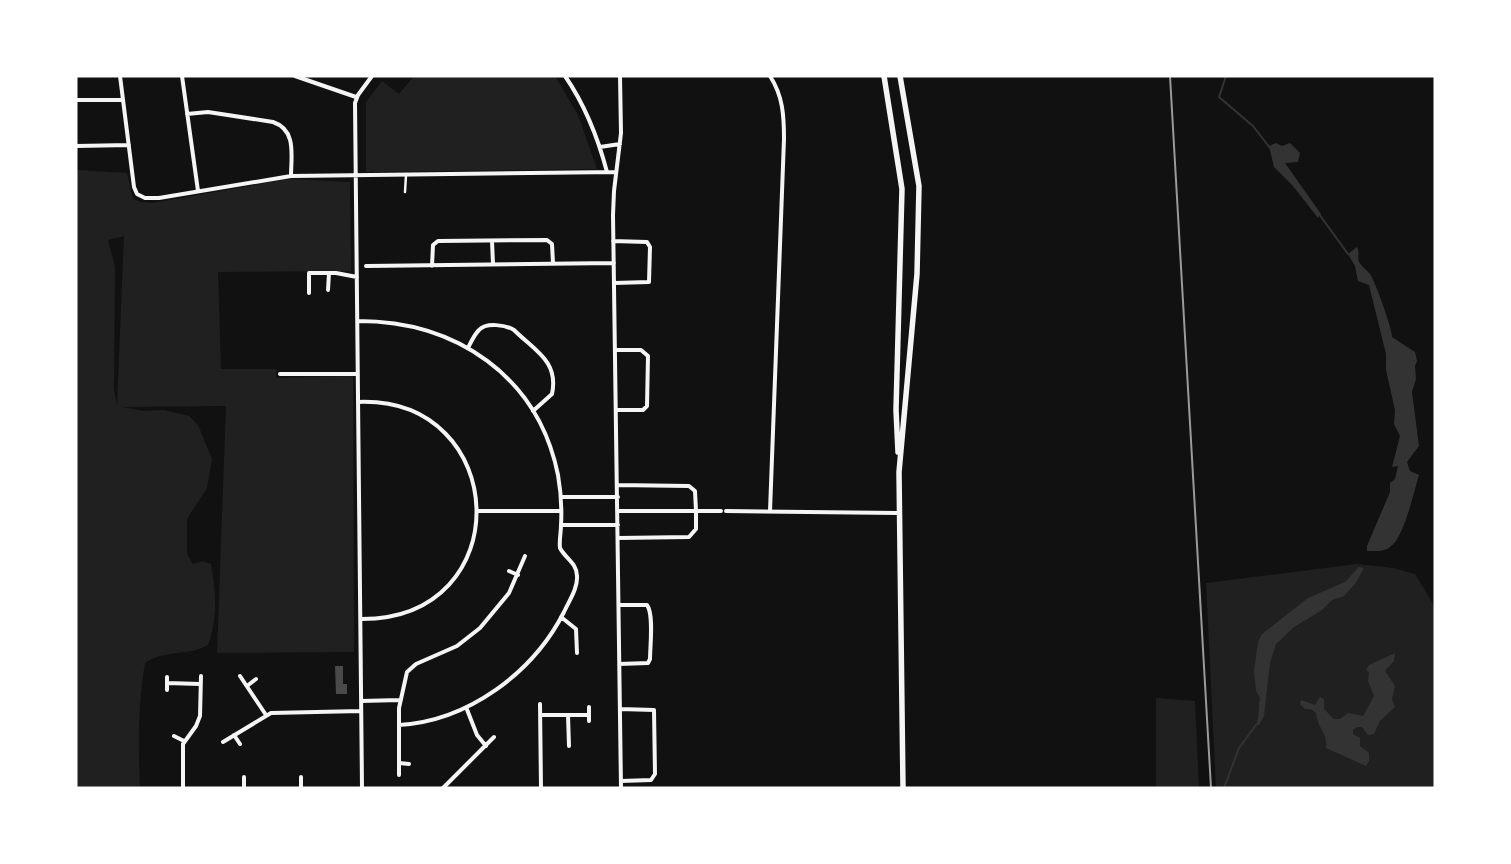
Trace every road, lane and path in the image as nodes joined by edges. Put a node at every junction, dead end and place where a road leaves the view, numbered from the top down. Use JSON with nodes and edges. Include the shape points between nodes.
{"nodes":[{"id":1,"x":120,"y":76,"type":"edge"},
{"id":2,"x":182,"y":76,"type":"edge"},
{"id":3,"x":295,"y":76,"type":"edge"},
{"id":4,"x":372,"y":76,"type":"edge"},
{"id":5,"x":565,"y":76,"type":"edge"},
{"id":6,"x":620,"y":76,"type":"edge"},
{"id":7,"x":770,"y":76,"type":"edge"},
{"id":8,"x":884,"y":76,"type":"edge"},
{"id":9,"x":900,"y":76,"type":"edge"},
{"id":10,"x":356,"y":97,"type":"junction"},
{"id":11,"x":76,"y":100,"type":"edge"},
{"id":12,"x":123,"y":100,"type":"junction"},
{"id":13,"x":187,"y":114,"type":"junction"},
{"id":14,"x":620,"y":144,"type":"junction"},
{"id":15,"x":129,"y":145,"type":"junction"},
{"id":16,"x":76,"y":146,"type":"edge"},
{"id":17,"x":600,"y":147,"type":"junction"},
{"id":18,"x":607,"y":172,"type":"junction"},
{"id":19,"x":616,"y":172,"type":"junction"},
{"id":20,"x":406,"y":175,"type":"junction"},
{"id":21,"x":291,"y":176,"type":"junction"},
{"id":22,"x":356,"y":176,"type":"junction"},
{"id":23,"x":198,"y":191,"type":"junction"},
{"id":24,"x":405,"y":192,"type":"dead end"},
{"id":25,"x":492,"y":241,"type":"junction"},
{"id":26,"x":613,"y":241,"type":"junction"},
{"id":27,"x":553,"y":263,"type":"junction"},
{"id":28,"x":614,"y":263,"type":"junction"},
{"id":29,"x":493,"y":264,"type":"junction"},
{"id":30,"x":357,"y":266,"type":"junction"},
{"id":31,"x":366,"y":266,"type":"joint"},
{"id":32,"x":432,"y":266,"type":"junction"},
{"id":33,"x":329,"y":273,"type":"junction"},
{"id":34,"x":357,"y":277,"type":"junction"},
{"id":35,"x":614,"y":283,"type":"junction"},
{"id":36,"x":328,"y":290,"type":"dead end"},
{"id":37,"x":309,"y":293,"type":"dead end"},
{"id":38,"x":358,"y":321,"type":"junction"},
{"id":39,"x":468,"y":348,"type":"junction"},
{"id":40,"x":615,"y":350,"type":"junction"},
{"id":41,"x":280,"y":374,"type":"dead end"},
{"id":42,"x":358,"y":374,"type":"junction"},
{"id":43,"x":358,"y":402,"type":"junction"},
{"id":44,"x":616,"y":410,"type":"junction"},
{"id":45,"x":533,"y":411,"type":"junction"},
{"id":46,"x":900,"y":472,"type":"junction"},
{"id":47,"x":617,"y":485,"type":"junction"},
{"id":48,"x":561,"y":497,"type":"junction"},
{"id":49,"x":618,"y":497,"type":"junction"},
{"id":50,"x":561,"y":510,"type":"junction"},
{"id":51,"x":478,"y":511,"type":"junction"},
{"id":52,"x":618,"y":511,"type":"junction"},
{"id":53,"x":696,"y":511,"type":"junction"},
{"id":54,"x":770,"y":511,"type":"junction"},
{"id":55,"x":898,"y":512,"type":"junction"},
{"id":56,"x":561,"y":525,"type":"junction"},
{"id":57,"x":618,"y":525,"type":"junction"},
{"id":58,"x":618,"y":538,"type":"junction"},
{"id":59,"x":525,"y":556,"type":"dead end"},
{"id":60,"x":509,"y":571,"type":"dead end"},
{"id":61,"x":518,"y":575,"type":"junction"},
{"id":62,"x":619,"y":604,"type":"junction"},
{"id":63,"x":561,"y":617,"type":"junction"},
{"id":64,"x":361,"y":619,"type":"junction"},
{"id":65,"x":577,"y":653,"type":"dead end"},
{"id":66,"x":619,"y":664,"type":"junction"},
{"id":67,"x":200,"y":676,"type":"dead end"},
{"id":68,"x":240,"y":676,"type":"dead end"},
{"id":69,"x":167,"y":677,"type":"dead end"},
{"id":70,"x":256,"y":680,"type":"dead end"},
{"id":71,"x":167,"y":683,"type":"junction"},
{"id":72,"x":200,"y":684,"type":"junction"},
{"id":73,"x":246,"y":686,"type":"junction"},
{"id":74,"x":167,"y":690,"type":"dead end"},
{"id":75,"x":400,"y":700,"type":"junction"},
{"id":76,"x":361,"y":701,"type":"junction"},
{"id":77,"x":540,"y":704,"type":"dead end"},
{"id":78,"x":466,"y":707,"type":"junction"},
{"id":79,"x":589,"y":707,"type":"dead end"},
{"id":80,"x":620,"y":709,"type":"junction"},
{"id":81,"x":361,"y":711,"type":"junction"},
{"id":82,"x":266,"y":715,"type":"junction"},
{"id":83,"x":540,"y":715,"type":"junction"},
{"id":84,"x":568,"y":715,"type":"junction"},
{"id":85,"x":589,"y":715,"type":"junction"},
{"id":86,"x":589,"y":721,"type":"dead end"},
{"id":87,"x":399,"y":725,"type":"junction"},
{"id":88,"x":234,"y":735,"type":"junction"},
{"id":89,"x":174,"y":736,"type":"dead end"},
{"id":90,"x":494,"y":737,"type":"dead end"},
{"id":91,"x":184,"y":741,"type":"junction"},
{"id":92,"x":223,"y":742,"type":"dead end"},
{"id":93,"x":240,"y":744,"type":"dead end"},
{"id":94,"x":486,"y":746,"type":"junction"},
{"id":95,"x":569,"y":746,"type":"dead end"},
{"id":96,"x":399,"y":763,"type":"junction"},
{"id":97,"x":409,"y":764,"type":"dead end"},
{"id":98,"x":399,"y":776,"type":"dead end"},
{"id":99,"x":244,"y":777,"type":"dead end"},
{"id":100,"x":301,"y":777,"type":"dead end"},
{"id":101,"x":621,"y":781,"type":"junction"},
{"id":102,"x":183,"y":788,"type":"edge"},
{"id":103,"x":244,"y":788,"type":"edge"},
{"id":104,"x":301,"y":788,"type":"edge"},
{"id":105,"x":362,"y":788,"type":"edge"},
{"id":106,"x":443,"y":788,"type":"edge"},
{"id":107,"x":541,"y":788,"type":"edge"},
{"id":108,"x":621,"y":788,"type":"edge"},
{"id":109,"x":903,"y":788,"type":"edge"}],
"edges":[{"from":1,"to":12,"type":"street"},
{"from":2,"to":13,"type":"street"},
{"from":3,"to":10,"type":"street"},
{"from":4,"to":10,"type":"street"},
{"from":5,"to":17,"type":"street","via":[[584,108]]},
{"from":6,"to":14,"type":"street"},
{"from":7,"to":54,"type":"street","via":[[784,112]]},
{"from":8,"to":46,"type":"main road","via":[[902,189],[896,410]]},
{"from":9,"to":46,"type":"main road","via":[[919,186],[917,274]]},
{"from":10,"to":22,"type":"street"},
{"from":11,"to":12,"type":"street"},
{"from":12,"to":15,"type":"street"},
{"from":13,"to":21,"type":"street","via":[[215,112],[279,124],[290,138]]},
{"from":13,"to":23,"type":"street"},
{"from":14,"to":17,"type":"street"},
{"from":14,"to":19,"type":"street"},
{"from":15,"to":16,"type":"street"},
{"from":15,"to":23,"type":"street","via":[[137,194],[145,198],[159,198]]},
{"from":17,"to":18,"type":"street"},
{"from":18,"to":19,"type":"street"},
{"from":18,"to":20,"type":"street"},
{"from":19,"to":26,"type":"street"},
{"from":20,"to":22,"type":"street"},
{"from":20,"to":24,"type":"street"},
{"from":21,"to":22,"type":"street"},
{"from":21,"to":23,"type":"street"},
{"from":22,"to":30,"type":"street"},
{"from":25,"to":27,"type":"street","via":[[549,240]]},
{"from":25,"to":29,"type":"street"},
{"from":25,"to":32,"type":"street","via":[[435,242]]},
{"from":26,"to":28,"type":"street"},
{"from":26,"to":35,"type":"street","via":[[646,242],[650,247],[649,282]]},
{"from":27,"to":28,"type":"street"},
{"from":27,"to":29,"type":"street"},
{"from":28,"to":35,"type":"street"},
{"from":29,"to":32,"type":"street"},
{"from":30,"to":31,"type":"street"},
{"from":30,"to":34,"type":"street"},
{"from":31,"to":32,"type":"street"},
{"from":33,"to":34,"type":"street"},
{"from":33,"to":36,"type":"street"},
{"from":33,"to":37,"type":"street","via":[[309,273]]},
{"from":34,"to":38,"type":"street"},
{"from":35,"to":40,"type":"street"},
{"from":38,"to":39,"type":"street","via":[[425,328]]},
{"from":38,"to":42,"type":"street"},
{"from":39,"to":45,"type":"street","via":[[504,375]]},
{"from":39,"to":45,"type":"street","via":[[480,328],[507,326],[548,362],[553,370],[552,394]]},
{"from":40,"to":44,"type":"street"},
{"from":40,"to":44,"type":"street","via":[[641,350],[648,356],[647,406],[643,410]]},
{"from":41,"to":42,"type":"street"},
{"from":42,"to":43,"type":"street"},
{"from":43,"to":51,"type":"street","via":[[401,407],[428,419],[441,430],[461,453],[468,468]]},
{"from":43,"to":64,"type":"street"},
{"from":44,"to":47,"type":"street"},
{"from":45,"to":48,"type":"street","via":[[550,448]]},
{"from":46,"to":55,"type":"main road"},
{"from":47,"to":49,"type":"street"},
{"from":47,"to":53,"type":"street","via":[[689,486],[696,491]]},
{"from":48,"to":49,"type":"street"},
{"from":48,"to":50,"type":"street"},
{"from":49,"to":52,"type":"street"},
{"from":50,"to":51,"type":"street"},
{"from":50,"to":56,"type":"street"},
{"from":51,"to":64,"type":"street","via":[[472,548],[457,575],[442,592],[398,615]]},
{"from":52,"to":53,"type":"street"},
{"from":52,"to":57,"type":"street"},
{"from":53,"to":54,"type":"street"},
{"from":53,"to":58,"type":"street","via":[[696,529],[689,537]]},
{"from":54,"to":55,"type":"street"},
{"from":55,"to":109,"type":"main road"},
{"from":56,"to":57,"type":"street"},
{"from":56,"to":63,"type":"street","via":[[560,548],[574,566],[577,579]]},
{"from":57,"to":58,"type":"street"},
{"from":58,"to":62,"type":"street"},
{"from":59,"to":61,"type":"street"},
{"from":60,"to":61,"type":"street"},
{"from":61,"to":75,"type":"street","via":[[502,603],[473,634],[440,655],[412,667],[405,677]]},
{"from":62,"to":66,"type":"street"},
{"from":62,"to":66,"type":"street","via":[[648,605],[650,609],[650,661],[646,664]]},
{"from":63,"to":65,"type":"street","via":[[576,629]]},
{"from":63,"to":78,"type":"street","via":[[525,665],[494,691]]},
{"from":64,"to":76,"type":"street"},
{"from":66,"to":80,"type":"street"},
{"from":67,"to":72,"type":"street"},
{"from":68,"to":73,"type":"street"},
{"from":69,"to":71,"type":"street"},
{"from":70,"to":73,"type":"street"},
{"from":71,"to":72,"type":"street"},
{"from":71,"to":74,"type":"street"},
{"from":72,"to":91,"type":"street","via":[[200,716]]},
{"from":73,"to":82,"type":"street"},
{"from":75,"to":76,"type":"street"},
{"from":75,"to":87,"type":"street"},
{"from":76,"to":81,"type":"street"},
{"from":77,"to":83,"type":"street"},
{"from":78,"to":87,"type":"street","via":[[426,722]]},
{"from":78,"to":94,"type":"street","via":[[477,735]]},
{"from":79,"to":85,"type":"street"},
{"from":80,"to":101,"type":"street"},
{"from":80,"to":101,"type":"street","via":[[650,709],[655,712],[654,777],[651,780]]},
{"from":81,"to":82,"type":"street"},
{"from":81,"to":105,"type":"street"},
{"from":82,"to":88,"type":"street"},
{"from":83,"to":84,"type":"street"},
{"from":83,"to":107,"type":"street"},
{"from":84,"to":85,"type":"street"},
{"from":84,"to":95,"type":"street"},
{"from":85,"to":86,"type":"street"},
{"from":87,"to":96,"type":"street"},
{"from":88,"to":92,"type":"street"},
{"from":88,"to":93,"type":"street"},
{"from":89,"to":91,"type":"street"},
{"from":90,"to":94,"type":"street"},
{"from":91,"to":102,"type":"street"},
{"from":94,"to":106,"type":"street"},
{"from":96,"to":97,"type":"street"},
{"from":96,"to":98,"type":"street"},
{"from":99,"to":103,"type":"street"},
{"from":100,"to":104,"type":"street"},
{"from":101,"to":108,"type":"street"}]}
